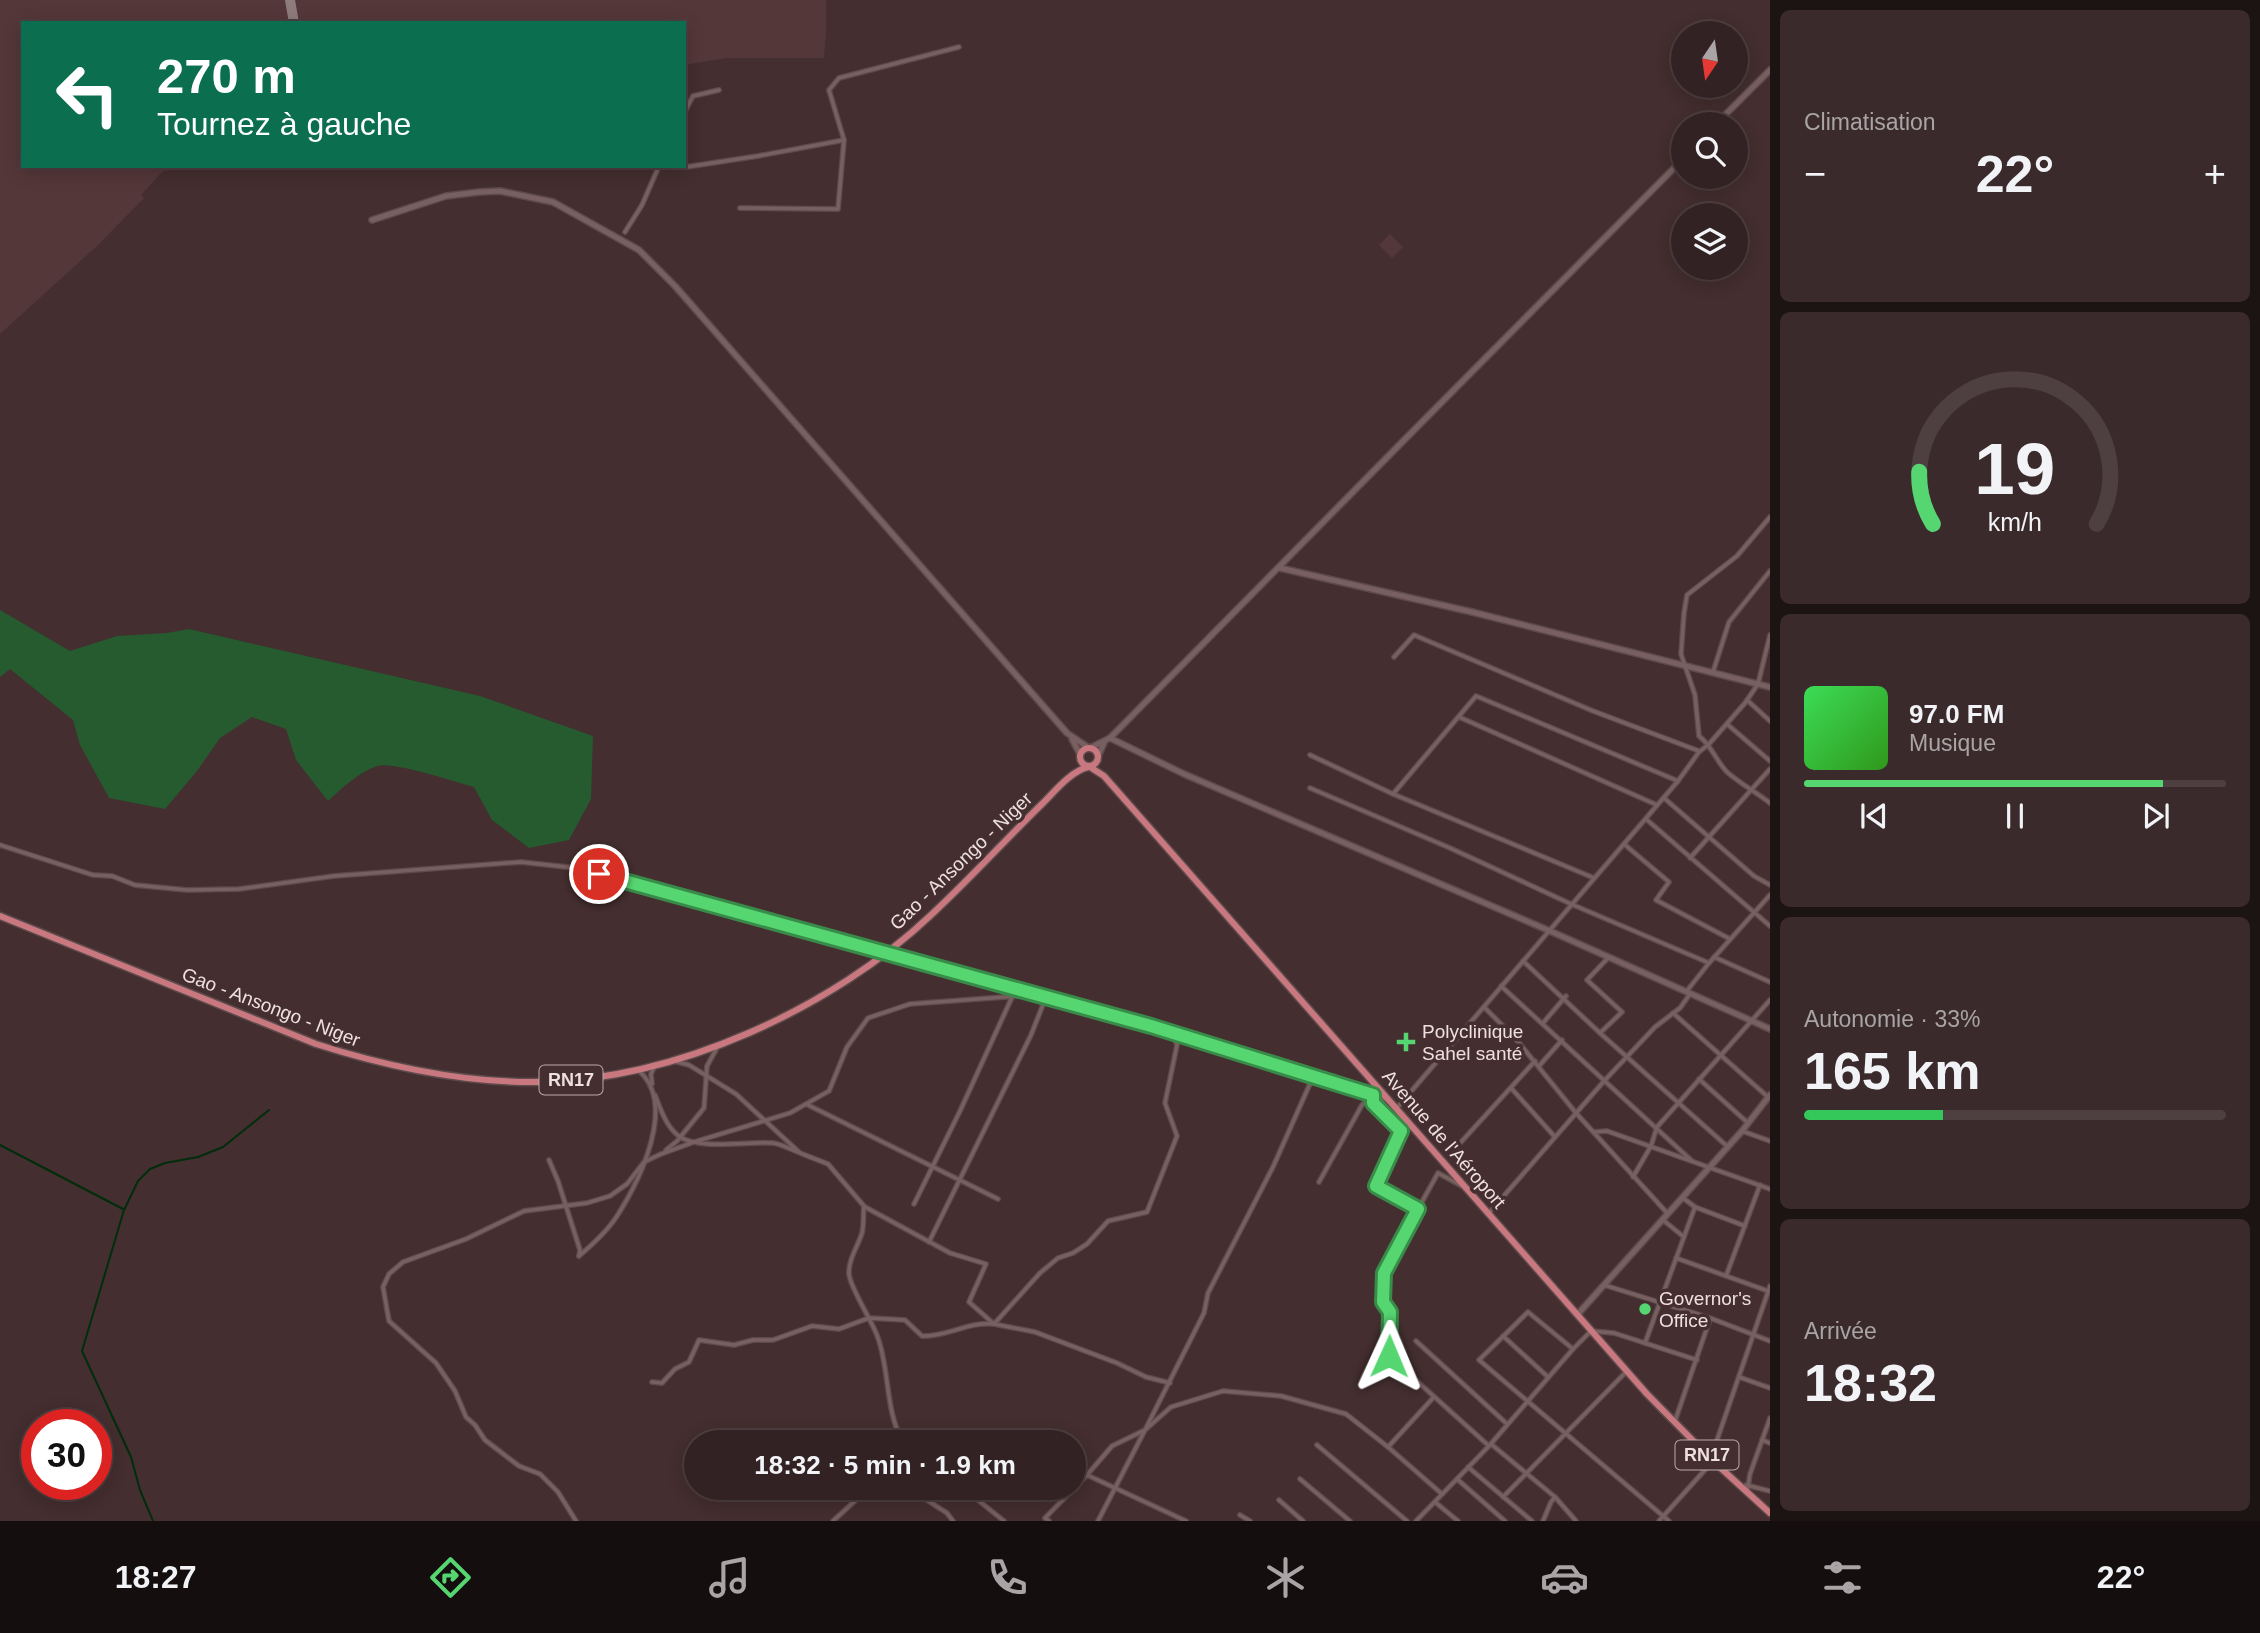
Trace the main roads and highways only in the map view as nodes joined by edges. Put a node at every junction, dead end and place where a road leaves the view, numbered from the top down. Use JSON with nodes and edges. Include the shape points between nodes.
{"nodes":[{"id":1,"x":1080,"y":757,"type":"junction"},
{"id":2,"x":1098,"y":758,"type":"junction"},
{"id":3,"x":1089,"y":767,"type":"junction"},
{"id":4,"x":1071,"y":776,"type":"junction"},
{"id":5,"x":1104,"y":776,"type":"junction"},
{"id":6,"x":0,"y":916,"type":"edge"},
{"id":7,"x":1770,"y":1513,"type":"edge"}],
"edges":[{"from":1,"to":2,"type":"main road","via":[[1090,748]]},
{"from":1,"to":3,"type":"main road"},
{"from":1,"to":4,"type":"main road","number":"RN17"},
{"from":2,"to":3,"type":"main road"},
{"from":2,"to":5,"type":"main road","number":"RN17"},
{"from":3,"to":4,"type":"main road","number":"RN17"},
{"from":3,"to":5,"type":"main road","number":"RN17"},
{"from":4,"to":6,"type":"main road","name":"Gao - Ansongo - Niger","number":"RN17","via":[[931,916],[850,980],[749,1033],[669,1060],[593,1078],[538,1082],[398,1068],[316,1044]]},
{"from":5,"to":7,"type":"main road","name":"Avenue de l'Aéroport","number":"RN17","via":[[1591,1331],[1675,1423]]}]}
